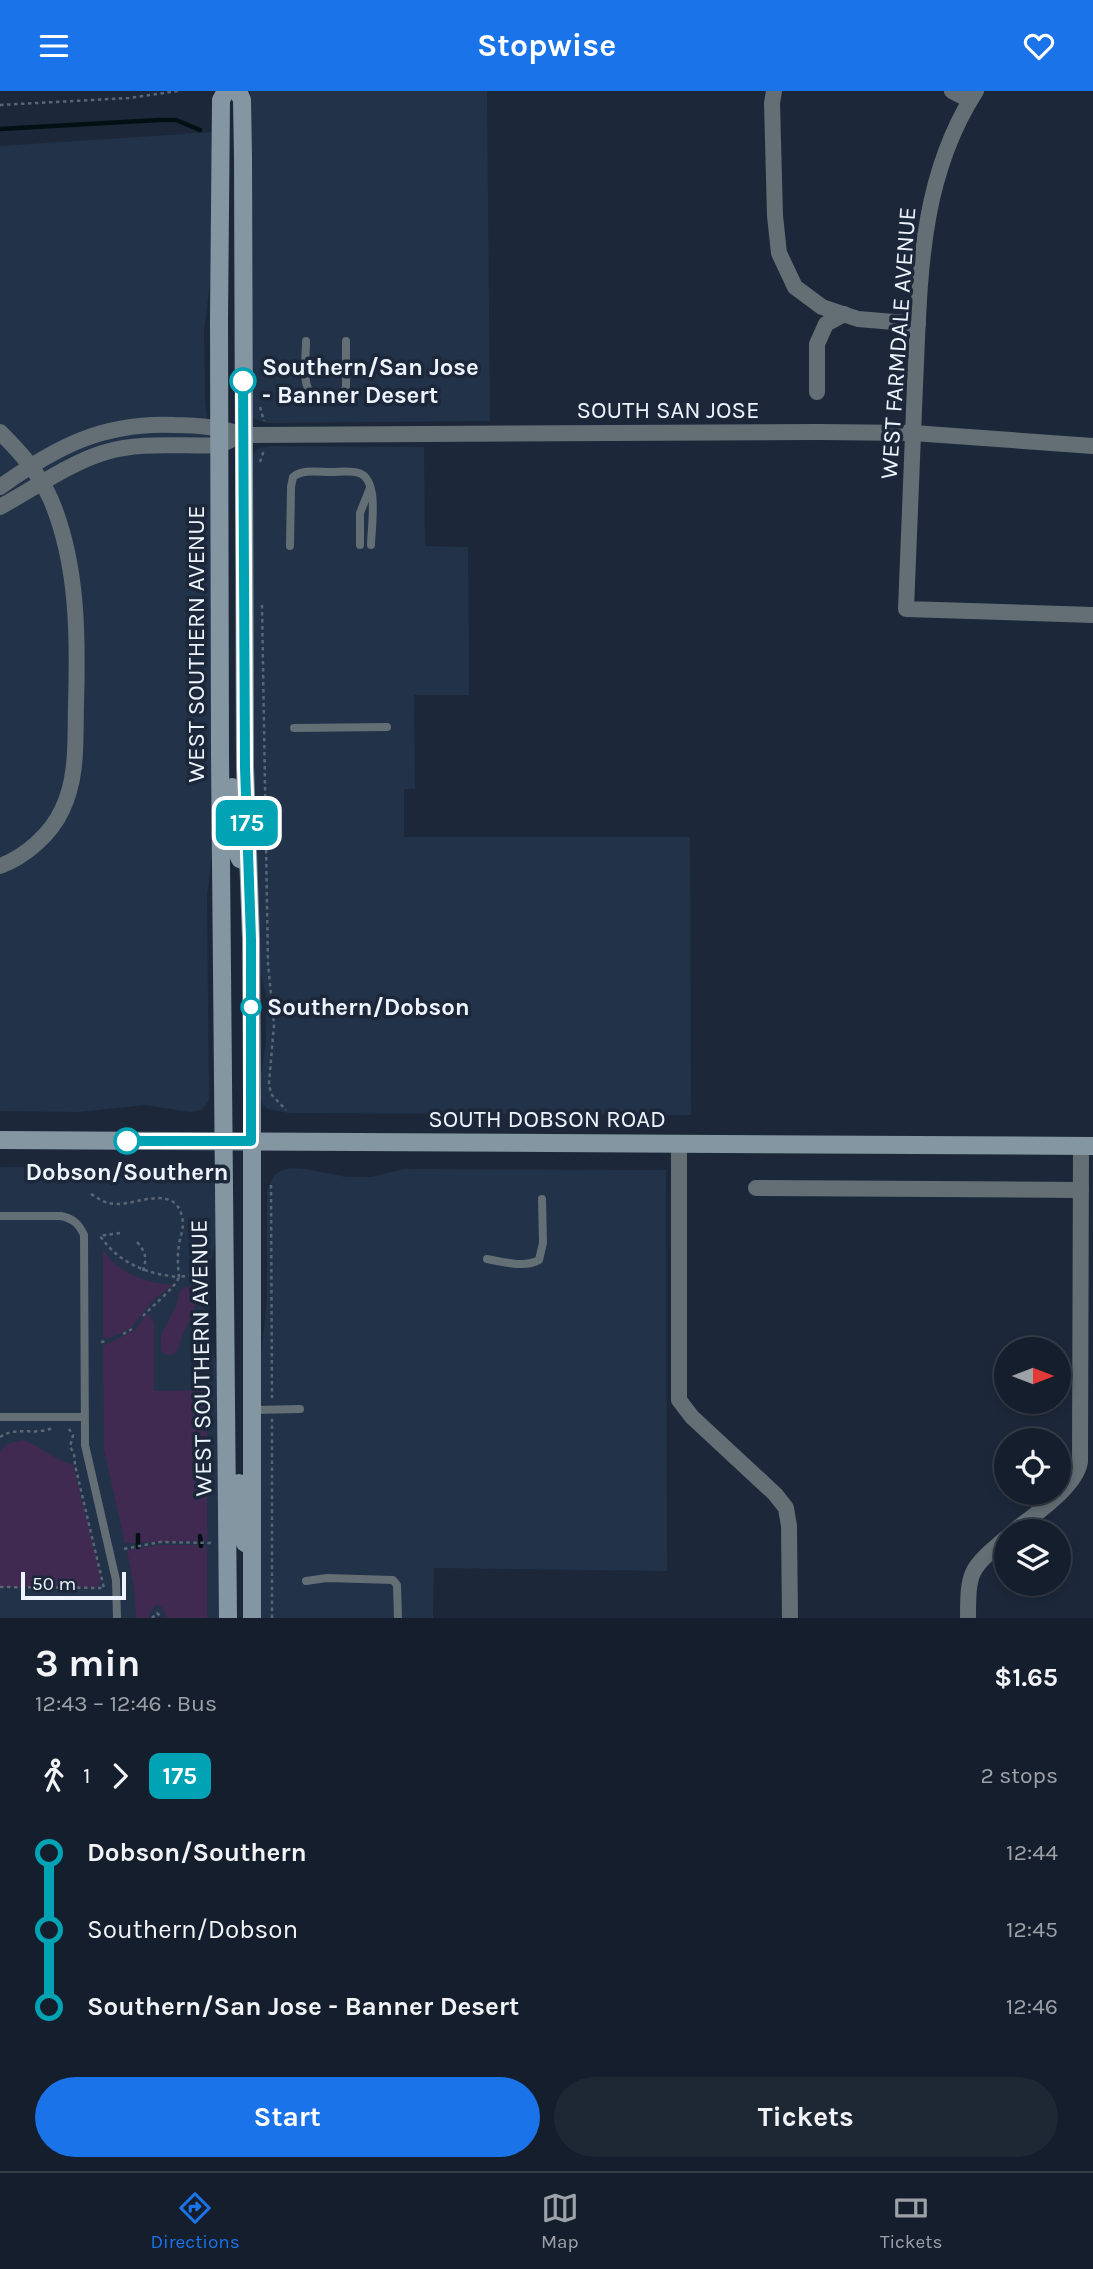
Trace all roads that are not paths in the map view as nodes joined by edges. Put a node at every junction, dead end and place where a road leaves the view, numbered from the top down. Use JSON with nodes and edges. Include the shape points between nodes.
{"nodes":[{"id":1,"x":226,"y":91,"type":"edge"},
{"id":2,"x":238,"y":91,"type":"edge"},
{"id":3,"x":774,"y":91,"type":"edge"},
{"id":4,"x":952,"y":91,"type":"edge"},
{"id":5,"x":973,"y":95,"type":"edge"},
{"id":6,"x":845,"y":314,"type":"junction"},
{"id":7,"x":918,"y":324,"type":"junction"},
{"id":8,"x":306,"y":341,"type":"dead end"},
{"id":9,"x":346,"y":341,"type":"dead end"},
{"id":10,"x":817,"y":392,"type":"dead end"},
{"id":11,"x":0,"y":432,"type":"edge"},
{"id":12,"x":913,"y":433,"type":"junction"},
{"id":13,"x":243,"y":435,"type":"junction"},
{"id":14,"x":220,"y":436,"type":"junction"},
{"id":15,"x":1093,"y":446,"type":"edge"},
{"id":16,"x":31,"y":465,"type":"junction"},
{"id":17,"x":43,"y":484,"type":"junction"},
{"id":18,"x":0,"y":487,"type":"edge"},
{"id":19,"x":370,"y":488,"type":"junction"},
{"id":20,"x":0,"y":507,"type":"edge"},
{"id":21,"x":360,"y":545,"type":"dead end"},
{"id":22,"x":371,"y":545,"type":"dead end"},
{"id":23,"x":290,"y":546,"type":"dead end"},
{"id":24,"x":1093,"y":615,"type":"edge"},
{"id":25,"x":245,"y":673,"type":"junction"},
{"id":26,"x":221,"y":674,"type":"junction"},
{"id":27,"x":387,"y":727,"type":"dead end"},
{"id":28,"x":294,"y":728,"type":"dead end"},
{"id":29,"x":220,"y":755,"type":"junction"},
{"id":30,"x":248,"y":863,"type":"junction"},
{"id":31,"x":0,"y":866,"type":"edge"},
{"id":32,"x":0,"y":1140,"type":"edge"},
{"id":33,"x":223,"y":1141,"type":"junction"},
{"id":34,"x":251,"y":1141,"type":"junction"},
{"id":35,"x":679,"y":1144,"type":"junction"},
{"id":36,"x":1087,"y":1146,"type":"edge"},
{"id":37,"x":756,"y":1188,"type":"dead end"},
{"id":38,"x":1081,"y":1190,"type":"junction"},
{"id":39,"x":542,"y":1199,"type":"dead end"},
{"id":40,"x":0,"y":1216,"type":"edge"},
{"id":41,"x":487,"y":1259,"type":"dead end"},
{"id":42,"x":300,"y":1409,"type":"dead end"},
{"id":43,"x":252,"y":1410,"type":"junction"},
{"id":44,"x":84,"y":1417,"type":"junction"},
{"id":45,"x":1,"y":1418,"type":"edge"},
{"id":46,"x":226,"y":1425,"type":"junction"},
{"id":47,"x":1028,"y":1519,"type":"edge"},
{"id":48,"x":252,"y":1547,"type":"junction"},
{"id":49,"x":994,"y":1549,"type":"edge"},
{"id":50,"x":306,"y":1581,"type":"dead end"},
{"id":51,"x":117,"y":1618,"type":"edge"},
{"id":52,"x":228,"y":1618,"type":"edge"},
{"id":53,"x":252,"y":1618,"type":"edge"},
{"id":54,"x":398,"y":1618,"type":"edge"},
{"id":55,"x":790,"y":1618,"type":"edge"},
{"id":56,"x":968,"y":1618,"type":"edge"}],
"edges":[{"from":1,"to":14,"type":"main road","name":"WEST SOUTHERN AVENUE","via":[[221,100]]},
{"from":2,"to":13,"type":"main road","name":"WEST SOUTHERN AVENUE","via":[[243,142]]},
{"from":3,"to":6,"type":"street","via":[[779,253],[795,287],[822,307]]},
{"from":4,"to":5,"type":"street"},
{"from":5,"to":7,"type":"street","name":"WEST FARMDALE AVENUE","via":[[933,185]]},
{"from":6,"to":7,"type":"street"},
{"from":6,"to":10,"type":"street","via":[[825,324],[817,344]]},
{"from":7,"to":12,"type":"street","name":"WEST FARMDALE AVENUE"},
{"from":8,"to":9,"type":"lane","via":[[307,387],[311,395],[323,400],[337,398],[346,388]]},
{"from":11,"to":16,"type":"street"},
{"from":12,"to":13,"type":"street","name":"SOUTH SAN JOSE"},
{"from":12,"to":15,"type":"street","name":"SOUTH SAN JOSE"},
{"from":12,"to":24,"type":"street","name":"WEST FARMDALE AVENUE","via":[[906,608]]},
{"from":13,"to":14,"type":"street","name":"SOUTH SAN JOSE"},
{"from":13,"to":25,"type":"main road","name":"WEST SOUTHERN AVENUE"},
{"from":14,"to":16,"type":"street","via":[[149,424],[116,429],[83,438]]},
{"from":14,"to":17,"type":"street","via":[[108,451]]},
{"from":14,"to":26,"type":"main road","name":"WEST SOUTHERN AVENUE"},
{"from":16,"to":17,"type":"street"},
{"from":16,"to":18,"type":"street"},
{"from":17,"to":20,"type":"street"},
{"from":17,"to":31,"type":"street","via":[[62,534],[73,586],[73,777],[62,811],[39,842]]},
{"from":19,"to":21,"type":"lane","via":[[360,513]]},
{"from":19,"to":22,"type":"lane"},
{"from":19,"to":23,"type":"lane","via":[[359,473],[296,475],[290,487]]},
{"from":25,"to":26,"type":"main road"},
{"from":25,"to":30,"type":"main road","name":"WEST SOUTHERN AVENUE"},
{"from":26,"to":29,"type":"main road","name":"WEST SOUTHERN AVENUE"},
{"from":27,"to":28,"type":"lane"},
{"from":29,"to":30,"type":"main road","via":[[232,779],[236,850]]},
{"from":29,"to":33,"type":"main road","name":"WEST SOUTHERN AVENUE"},
{"from":30,"to":34,"type":"main road","name":"WEST SOUTHERN AVENUE"},
{"from":32,"to":33,"type":"main road","name":"SOUTH DOBSON ROAD"},
{"from":33,"to":34,"type":"main road","name":"SOUTH DOBSON ROAD"},
{"from":33,"to":46,"type":"main road","name":"WEST SOUTHERN AVENUE"},
{"from":34,"to":35,"type":"main road","name":"SOUTH DOBSON ROAD"},
{"from":34,"to":43,"type":"main road","name":"WEST SOUTHERN AVENUE"},
{"from":35,"to":36,"type":"main road","name":"SOUTH DOBSON ROAD"},
{"from":35,"to":55,"type":"street","via":[[679,1400],[786,1508]]},
{"from":36,"to":38,"type":"street"},
{"from":37,"to":38,"type":"street"},
{"from":38,"to":47,"type":"street","via":[[1079,1471]]},
{"from":39,"to":41,"type":"lane","via":[[539,1260]]},
{"from":40,"to":44,"type":"lane","via":[[71,1218],[84,1235]]},
{"from":42,"to":43,"type":"lane"},
{"from":43,"to":48,"type":"main road","name":"WEST SOUTHERN AVENUE"},
{"from":44,"to":45,"type":"lane"},
{"from":44,"to":51,"type":"lane","via":[[85,1445],[116,1580]]},
{"from":46,"to":48,"type":"main road","via":[[238,1473],[240,1531]]},
{"from":46,"to":52,"type":"main road","name":"WEST SOUTHERN AVENUE"},
{"from":48,"to":53,"type":"main road","name":"WEST SOUTHERN AVENUE"},
{"from":49,"to":56,"type":"street","via":[[972,1572]]},
{"from":50,"to":54,"type":"lane","via":[[393,1580]]}]}
